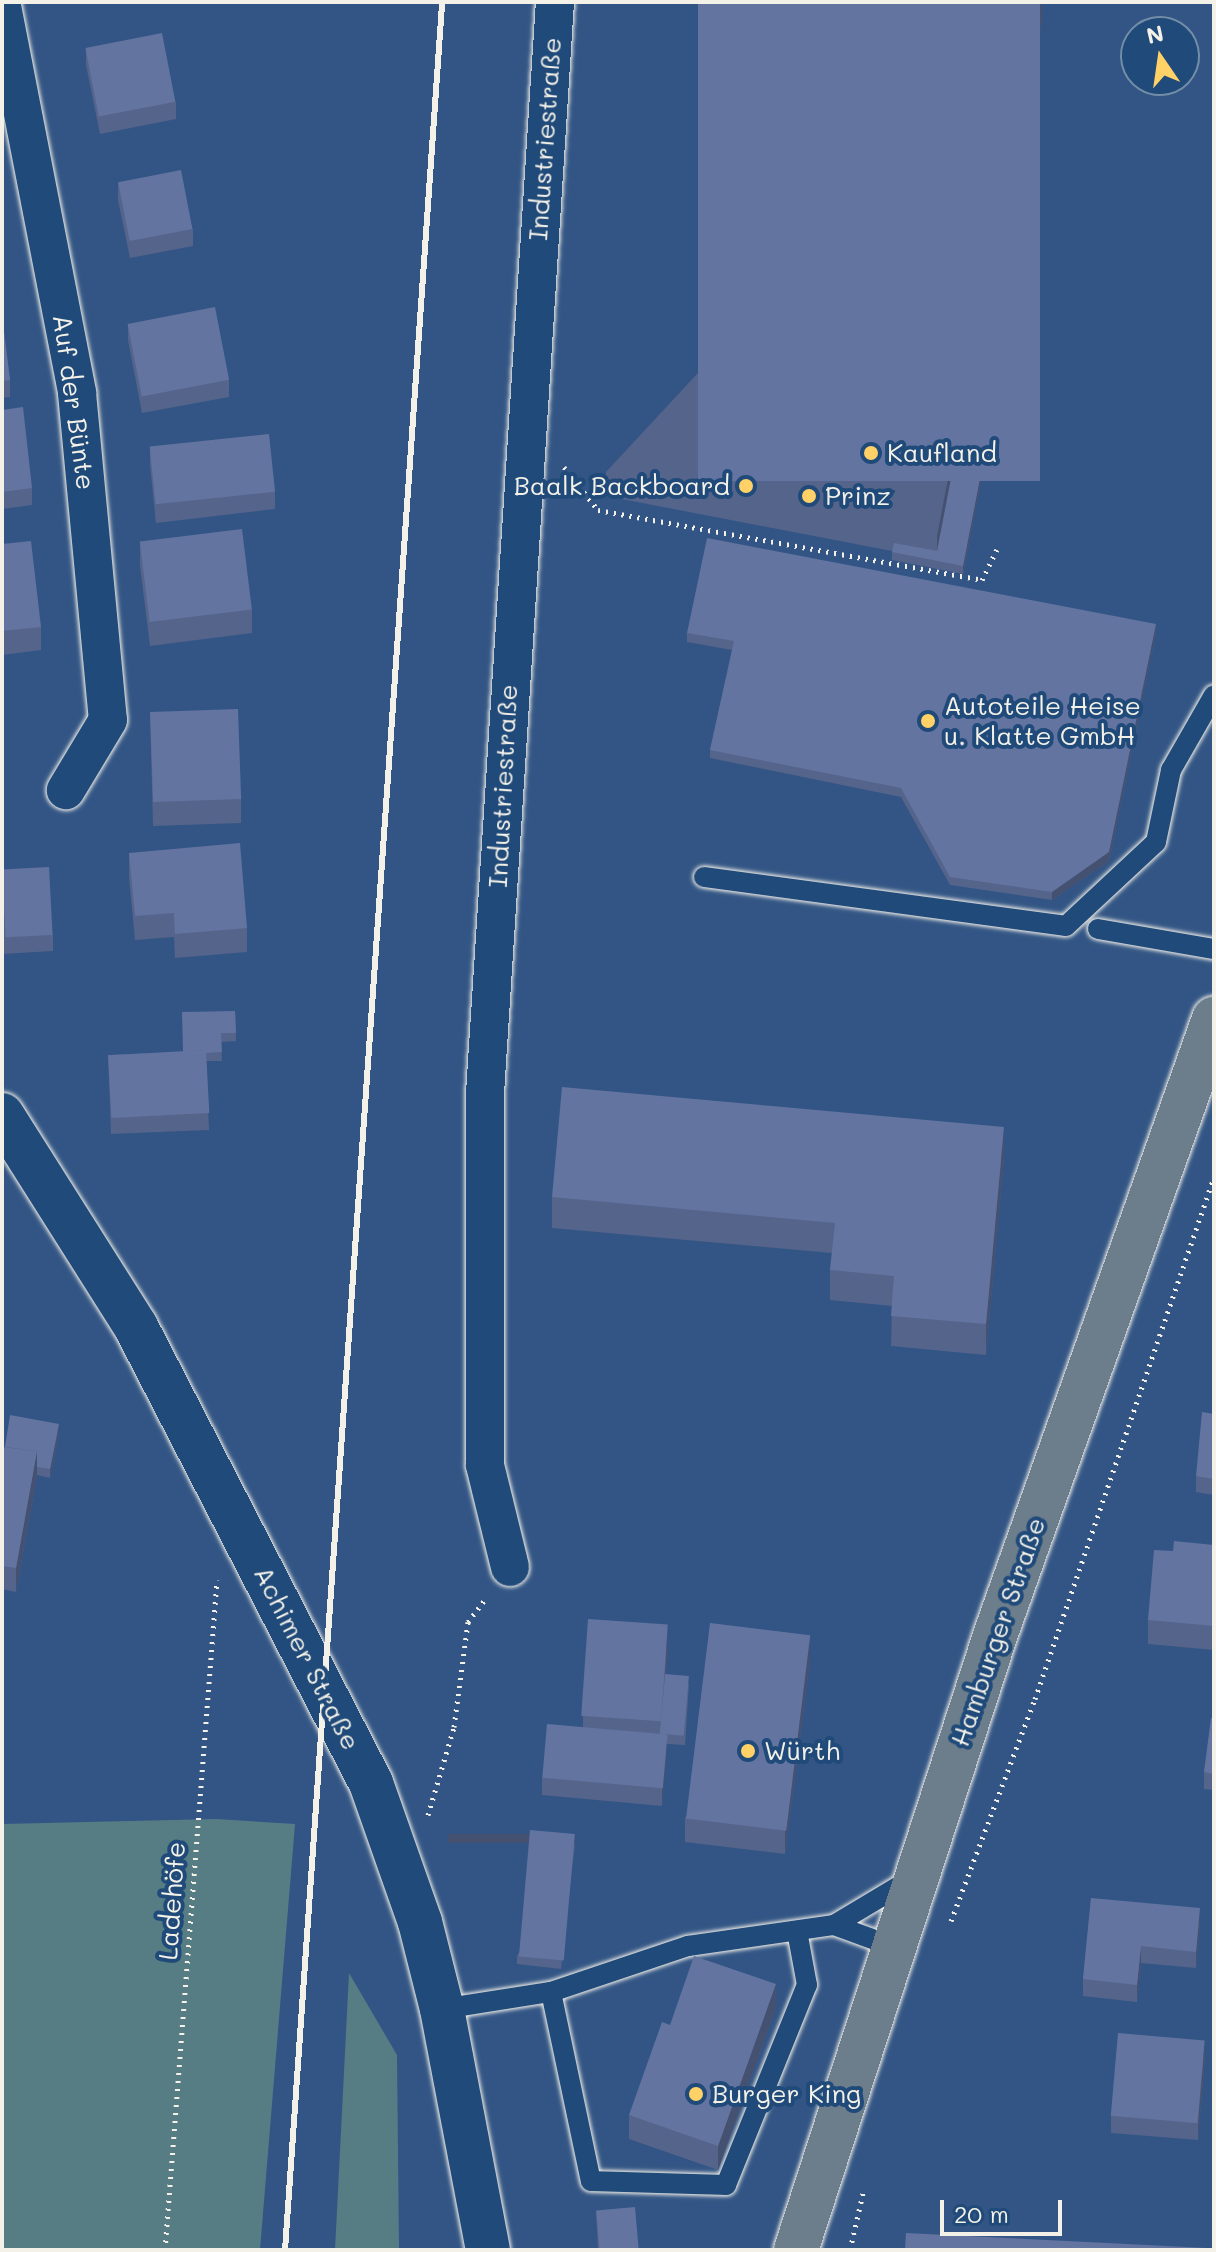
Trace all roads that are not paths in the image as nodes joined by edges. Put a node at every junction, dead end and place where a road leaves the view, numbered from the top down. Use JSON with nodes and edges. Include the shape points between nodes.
{"nodes":[{"id":1,"x":555,"y":2,"type":"edge"},
{"id":2,"x":2,"y":6,"type":"edge"},
{"id":3,"x":1214,"y":695,"type":"edge"},
{"id":4,"x":66,"y":790,"type":"dead end"},
{"id":5,"x":704,"y":877,"type":"dead end"},
{"id":6,"x":1098,"y":929,"type":"dead end"},
{"id":7,"x":1214,"y":949,"type":"edge"},
{"id":8,"x":1214,"y":1019,"type":"edge"},
{"id":9,"x":2,"y":1115,"type":"edge"},
{"id":10,"x":510,"y":1567,"type":"road end"},
{"id":11,"x":917,"y":1875,"type":"junction"},
{"id":12,"x":834,"y":1925,"type":"junction"},
{"id":13,"x":797,"y":1931,"type":"junction"},
{"id":14,"x":894,"y":1947,"type":"junction"},
{"id":15,"x":551,"y":1992,"type":"junction"},
{"id":16,"x":442,"y":2009,"type":"junction"},
{"id":17,"x":488,"y":2250,"type":"edge"},
{"id":18,"x":796,"y":2250,"type":"edge"}],
"edges":[{"from":1,"to":10,"type":"street","name":"Industriestraße","via":[[485,1093],[485,1465]]},
{"from":2,"to":4,"type":"street","name":"Auf der Bünte","via":[[77,393],[108,720]]},
{"from":3,"to":5,"type":"lane","via":[[1171,770],[1156,842],[1066,926]]},
{"from":6,"to":7,"type":"lane"},
{"from":8,"to":11,"type":"main road","name":"Hamburger Straße","via":[[996,1633]]},
{"from":9,"to":16,"type":"main road","name":"Achimer Straße","via":[[136,1327],[371,1783],[420,1922]]},
{"from":11,"to":12,"type":"lane"},
{"from":11,"to":14,"type":"main road","name":"Hamburger Straße"},
{"from":12,"to":13,"type":"lane"},
{"from":12,"to":14,"type":"lane"},
{"from":13,"to":15,"type":"lane","via":[[688,1946]]},
{"from":13,"to":15,"type":"lane","via":[[807,1985],[726,2185],[591,2181]]},
{"from":14,"to":18,"type":"main road","name":"Hamburger Straße"},
{"from":15,"to":16,"type":"lane"},
{"from":16,"to":17,"type":"main road","name":"Achimer Straße"}]}
